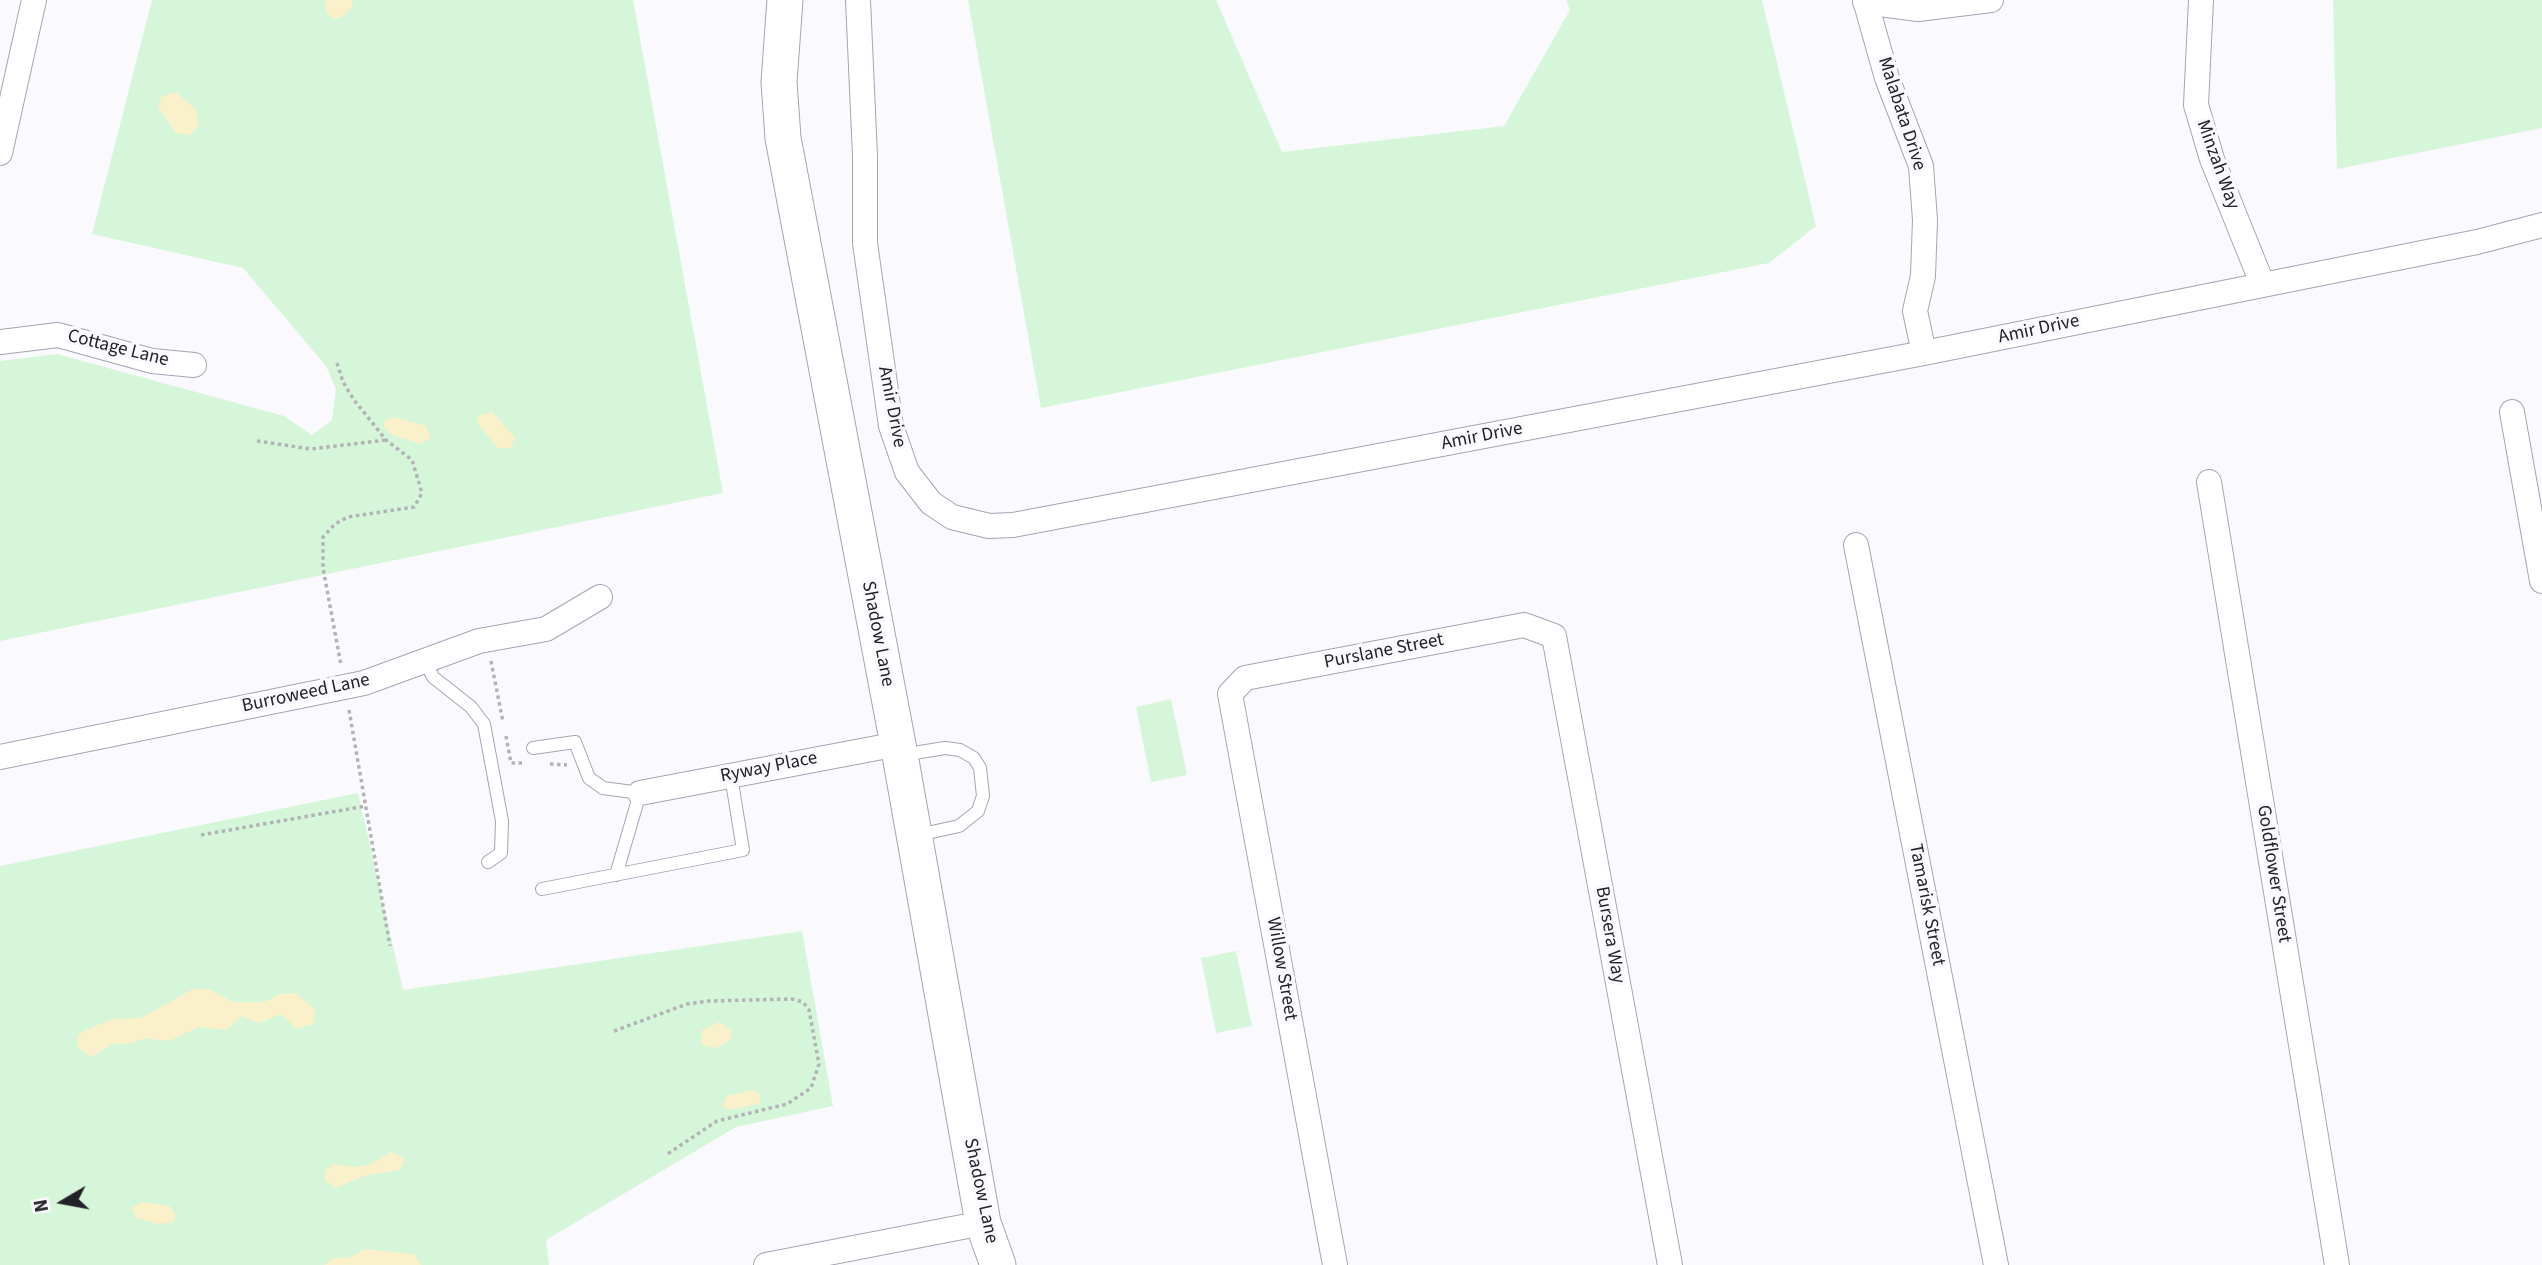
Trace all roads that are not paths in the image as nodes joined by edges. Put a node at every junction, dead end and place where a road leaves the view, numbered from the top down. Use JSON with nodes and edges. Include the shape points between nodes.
{"nodes":[{"id":1,"x":34,"y":0,"type":"edge"},
{"id":2,"x":785,"y":0,"type":"edge"},
{"id":3,"x":858,"y":0,"type":"edge"},
{"id":4,"x":1991,"y":0,"type":"edge"},
{"id":5,"x":2201,"y":0,"type":"edge"},
{"id":6,"x":1865,"y":1,"type":"edge"},
{"id":7,"x":0,"y":153,"type":"edge"},
{"id":8,"x":2542,"y":225,"type":"edge"},
{"id":9,"x":2262,"y":283,"type":"junction"},
{"id":10,"x":0,"y":342,"type":"edge"},
{"id":11,"x":1924,"y":353,"type":"junction"},
{"id":12,"x":194,"y":365,"type":"dead end"},
{"id":13,"x":2512,"y":412,"type":"dead end"},
{"id":14,"x":2209,"y":482,"type":"dead end"},
{"id":15,"x":1856,"y":545,"type":"dead end"},
{"id":16,"x":2542,"y":581,"type":"edge"},
{"id":17,"x":600,"y":597,"type":"dead end"},
{"id":18,"x":1524,"y":625,"type":"joint"},
{"id":19,"x":425,"y":661,"type":"junction"},
{"id":20,"x":1245,"y":678,"type":"joint"},
{"id":21,"x":533,"y":747,"type":"dead end"},
{"id":22,"x":899,"y":749,"type":"junction"},
{"id":23,"x":0,"y":757,"type":"edge"},
{"id":24,"x":731,"y":776,"type":"junction"},
{"id":25,"x":640,"y":793,"type":"junction"},
{"id":26,"x":914,"y":836,"type":"junction"},
{"id":27,"x":488,"y":862,"type":"dead end"},
{"id":28,"x":617,"y":875,"type":"junction"},
{"id":29,"x":542,"y":889,"type":"dead end"},
{"id":30,"x":984,"y":1223,"type":"junction"},
{"id":31,"x":766,"y":1265,"type":"edge"},
{"id":32,"x":998,"y":1265,"type":"edge"},
{"id":33,"x":1335,"y":1265,"type":"edge"},
{"id":34,"x":1670,"y":1265,"type":"edge"},
{"id":35,"x":1996,"y":1265,"type":"edge"},
{"id":36,"x":2337,"y":1265,"type":"edge"}],
"edges":[{"from":1,"to":7,"type":"street"},
{"from":2,"to":22,"type":"street","name":"Shadow Lane","via":[[779,82],[783,138]]},
{"from":3,"to":11,"type":"street","name":"Amir Drive","via":[[865,243],[891,426],[899,453],[920,491],[952,517],[973,524],[1013,525]]},
{"from":4,"to":6,"type":"street","via":[[1918,9]]},
{"from":5,"to":9,"type":"street","name":"Minzah Way","via":[[2196,105],[2212,159]]},
{"from":6,"to":11,"type":"street","name":"Malabata Drive","via":[[1887,78],[1921,166],[1923,276],[1915,311]]},
{"from":8,"to":9,"type":"street","name":"Amir Drive"},
{"from":9,"to":11,"type":"street","name":"Amir Drive"},
{"from":10,"to":12,"type":"street","name":"Cottage Lane","via":[[58,335],[152,361]]},
{"from":13,"to":16,"type":"street"},
{"from":14,"to":36,"type":"street","name":"Goldflower Street"},
{"from":15,"to":35,"type":"street","name":"Tamarisk Street"},
{"from":17,"to":19,"type":"street","name":"Burroweed Lane","via":[[545,629],[487,640]]},
{"from":18,"to":20,"type":"street","name":"Purslane Street"},
{"from":18,"to":34,"type":"street","name":"Bursera Way","via":[[1554,636]]},
{"from":19,"to":23,"type":"street","name":"Burroweed Lane","via":[[345,687]]},
{"from":19,"to":27,"type":"lane","via":[[433,677],[471,707],[484,724],[502,821],[501,853]]},
{"from":20,"to":33,"type":"street","name":"Willow Street","via":[[1230,694]]},
{"from":21,"to":25,"type":"lane","via":[[575,742],[589,778],[603,788]]},
{"from":22,"to":24,"type":"street","name":"Ryway Place"},
{"from":22,"to":26,"type":"street","name":"Shadow Lane"},
{"from":22,"to":26,"type":"lane","via":[[960,750],[974,758],[983,784],[978,811],[970,820]]},
{"from":24,"to":25,"type":"street","name":"Ryway Place"},
{"from":24,"to":28,"type":"lane","via":[[743,850]]},
{"from":25,"to":28,"type":"lane"},
{"from":26,"to":30,"type":"street","name":"Shadow Lane"},
{"from":28,"to":29,"type":"lane"},
{"from":30,"to":31,"type":"street"},
{"from":30,"to":32,"type":"street","name":"Shadow Lane"}]}
